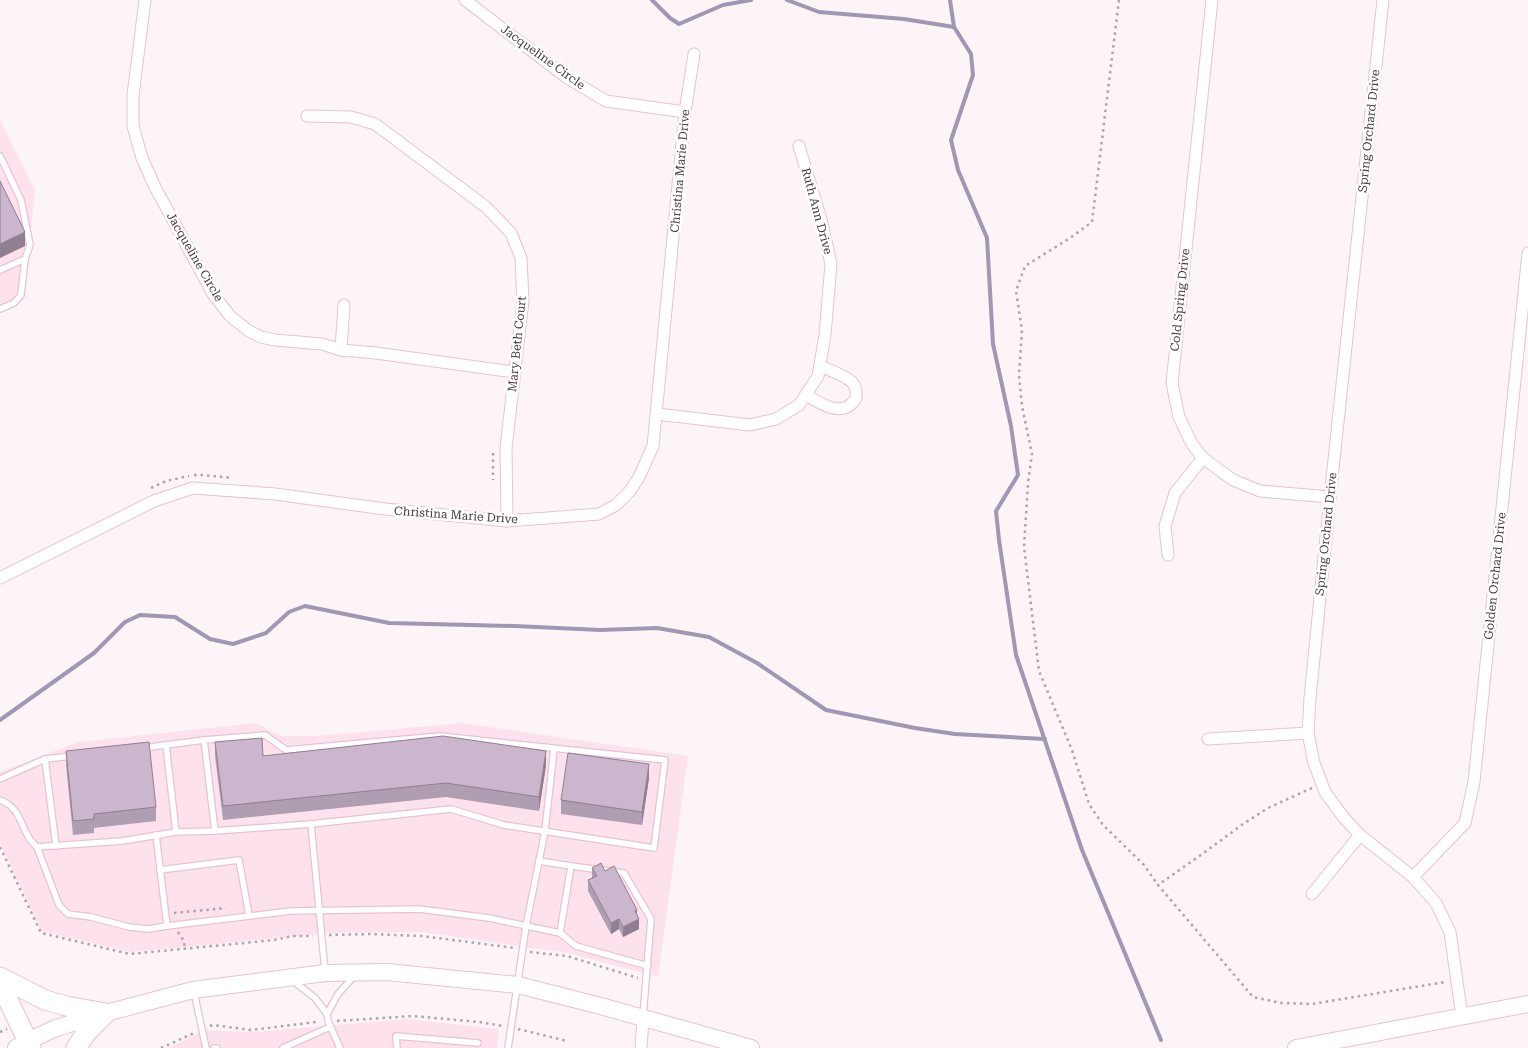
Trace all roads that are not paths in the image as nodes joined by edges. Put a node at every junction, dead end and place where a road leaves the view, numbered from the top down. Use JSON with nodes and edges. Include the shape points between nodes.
{"nodes":[{"id":1,"x":145,"y":0,"type":"edge"},
{"id":2,"x":464,"y":0,"type":"edge"},
{"id":3,"x":1212,"y":0,"type":"edge"},
{"id":4,"x":1383,"y":0,"type":"edge"},
{"id":5,"x":694,"y":54,"type":"dead end"},
{"id":6,"x":685,"y":112,"type":"junction"},
{"id":7,"x":306,"y":116,"type":"dead end"},
{"id":8,"x":799,"y":146,"type":"dead end"},
{"id":9,"x":0,"y":156,"type":"edge"},
{"id":10,"x":1528,"y":253,"type":"edge"},
{"id":11,"x":25,"y":259,"type":"junction"},
{"id":12,"x":0,"y":270,"type":"edge"},
{"id":13,"x":344,"y":305,"type":"dead end"},
{"id":14,"x":0,"y":309,"type":"edge"},
{"id":15,"x":341,"y":350,"type":"junction"},
{"id":16,"x":1523,"y":352,"type":"edge"},
{"id":17,"x":820,"y":366,"type":"junction"},
{"id":18,"x":514,"y":372,"type":"junction"},
{"id":19,"x":806,"y":395,"type":"junction"},
{"id":20,"x":657,"y":414,"type":"junction"},
{"id":21,"x":1203,"y":458,"type":"junction"},
{"id":22,"x":1330,"y":497,"type":"junction"},
{"id":23,"x":507,"y":521,"type":"junction"},
{"id":24,"x":1168,"y":554,"type":"dead end"},
{"id":25,"x":0,"y":578,"type":"edge"},
{"id":26,"x":1308,"y":733,"type":"junction"},
{"id":27,"x":1208,"y":739,"type":"dead end"},
{"id":28,"x":204,"y":740,"type":"junction"},
{"id":29,"x":166,"y":745,"type":"junction"},
{"id":30,"x":138,"y":749,"type":"edge"},
{"id":31,"x":554,"y":749,"type":"junction"},
{"id":32,"x":82,"y":755,"type":"edge"},
{"id":33,"x":45,"y":760,"type":"junction"},
{"id":34,"x":0,"y":779,"type":"edge"},
{"id":35,"x":0,"y":800,"type":"edge"},
{"id":36,"x":311,"y":824,"type":"junction"},
{"id":37,"x":215,"y":831,"type":"junction"},
{"id":38,"x":544,"y":831,"type":"junction"},
{"id":39,"x":176,"y":832,"type":"junction"},
{"id":40,"x":1360,"y":834,"type":"junction"},
{"id":41,"x":156,"y":835,"type":"junction"},
{"id":42,"x":56,"y":846,"type":"junction"},
{"id":43,"x":37,"y":847,"type":"junction"},
{"id":44,"x":539,"y":861,"type":"junction"},
{"id":45,"x":571,"y":866,"type":"junction"},
{"id":46,"x":160,"y":870,"type":"junction"},
{"id":47,"x":1413,"y":877,"type":"junction"},
{"id":48,"x":1312,"y":894,"type":"dead end"},
{"id":49,"x":319,"y":910,"type":"junction"},
{"id":50,"x":249,"y":915,"type":"junction"},
{"id":51,"x":167,"y":926,"type":"junction"},
{"id":52,"x":526,"y":926,"type":"junction"},
{"id":53,"x":560,"y":933,"type":"junction"},
{"id":54,"x":648,"y":966,"type":"junction"},
{"id":55,"x":358,"y":972,"type":"junction"},
{"id":56,"x":325,"y":973,"type":"junction"},
{"id":57,"x":0,"y":977,"type":"edge"},
{"id":58,"x":288,"y":977,"type":"junction"},
{"id":59,"x":0,"y":983,"type":"edge"},
{"id":60,"x":518,"y":985,"type":"junction"},
{"id":61,"x":193,"y":990,"type":"junction"},
{"id":62,"x":1528,"y":1004,"type":"edge"},
{"id":63,"x":106,"y":1013,"type":"junction"},
{"id":64,"x":327,"y":1014,"type":"junction"},
{"id":65,"x":1462,"y":1017,"type":"junction"},
{"id":66,"x":643,"y":1019,"type":"junction"},
{"id":67,"x":329,"y":1024,"type":"junction"},
{"id":68,"x":478,"y":1043,"type":"dead end"},
{"id":69,"x":1337,"y":1044,"type":"edge"},
{"id":70,"x":25,"y":1046,"type":"edge"},
{"id":71,"x":76,"y":1048,"type":"edge"},
{"id":72,"x":206,"y":1048,"type":"edge"},
{"id":73,"x":283,"y":1048,"type":"edge"},
{"id":74,"x":340,"y":1048,"type":"edge"},
{"id":75,"x":397,"y":1048,"type":"edge"},
{"id":76,"x":508,"y":1048,"type":"edge"},
{"id":77,"x":641,"y":1048,"type":"edge"},
{"id":78,"x":751,"y":1048,"type":"edge"},
{"id":79,"x":1296,"y":1048,"type":"edge"}],
"edges":[{"from":1,"to":15,"type":"street","name":"Jacqueline Circle","via":[[133,95],[133,126],[155,187],[213,294],[230,316],[249,332],[275,340],[322,344]]},
{"from":2,"to":6,"type":"street","name":"Jacqueline Circle","via":[[566,76],[606,101]]},
{"from":3,"to":21,"type":"street","name":"Cold Spring Drive","via":[[1172,383],[1179,417]]},
{"from":4,"to":22,"type":"street","name":"Spring Orchard Drive"},
{"from":5,"to":6,"type":"street","name":"Christina Marie Drive"},
{"from":6,"to":20,"type":"street","name":"Christina Marie Drive"},
{"from":7,"to":18,"type":"street","name":"Mary Beth Court","via":[[351,117],[376,124],[486,207],[511,233],[521,258],[523,301]]},
{"from":8,"to":17,"type":"street","name":"Ruth Ann Drive","via":[[831,264]]},
{"from":9,"to":11,"type":"lane","via":[[21,200],[30,245]]},
{"from":10,"to":16,"type":"street","name":"Golden Orchard Drive"},
{"from":11,"to":12,"type":"lane"},
{"from":11,"to":14,"type":"lane","via":[[21,295],[14,303]]},
{"from":13,"to":15,"type":"street"},
{"from":15,"to":18,"type":"street","name":"Jacqueline Circle"},
{"from":16,"to":47,"type":"street","name":"Golden Orchard Drive","via":[[1474,782],[1465,823]]},
{"from":17,"to":19,"type":"street","name":"Ruth Ann Drive","via":[[818,376]]},
{"from":17,"to":19,"type":"street","via":[[852,382],[856,389],[854,401],[842,409]]},
{"from":18,"to":23,"type":"street","name":"Mary Beth Court","via":[[506,448]]},
{"from":19,"to":20,"type":"street","name":"Ruth Ann Drive","via":[[799,405],[776,420],[750,425]]},
{"from":20,"to":23,"type":"street","name":"Christina Marie Drive","via":[[653,446],[639,477],[616,505],[599,514]]},
{"from":21,"to":22,"type":"street","name":"Cold Spring Drive","via":[[1233,480],[1260,491]]},
{"from":21,"to":24,"type":"street","via":[[1175,493],[1165,526]]},
{"from":22,"to":26,"type":"street","name":"Spring Orchard Drive"},
{"from":23,"to":25,"type":"street","name":"Christina Marie Drive","via":[[275,494],[193,488],[154,501]]},
{"from":26,"to":27,"type":"street"},
{"from":26,"to":40,"type":"street","name":"Spring Orchard Drive","via":[[1314,763],[1325,792]]},
{"from":28,"to":29,"type":"lane"},
{"from":28,"to":31,"type":"lane","via":[[265,735],[286,750],[440,736]]},
{"from":28,"to":37,"type":"lane"},
{"from":29,"to":30,"type":"lane"},
{"from":29,"to":39,"type":"lane"},
{"from":31,"to":38,"type":"lane"},
{"from":31,"to":38,"type":"lane","via":[[665,760],[654,848]]},
{"from":32,"to":33,"type":"lane"},
{"from":33,"to":34,"type":"lane"},
{"from":33,"to":42,"type":"lane"},
{"from":35,"to":43,"type":"lane","via":[[7,802],[20,818],[29,839]]},
{"from":36,"to":37,"type":"lane"},
{"from":36,"to":38,"type":"lane","via":[[451,808],[504,825]]},
{"from":36,"to":49,"type":"lane"},
{"from":37,"to":39,"type":"lane"},
{"from":38,"to":44,"type":"lane"},
{"from":39,"to":41,"type":"lane"},
{"from":40,"to":47,"type":"street","name":"Spring Orchard Drive"},
{"from":40,"to":48,"type":"street"},
{"from":41,"to":42,"type":"lane"},
{"from":41,"to":46,"type":"lane"},
{"from":42,"to":43,"type":"lane"},
{"from":43,"to":51,"type":"lane","via":[[59,905],[68,914],[129,927]]},
{"from":44,"to":45,"type":"lane"},
{"from":44,"to":52,"type":"lane"},
{"from":45,"to":53,"type":"lane"},
{"from":45,"to":54,"type":"lane","via":[[624,873],[651,919]]},
{"from":46,"to":50,"type":"lane","via":[[239,860]]},
{"from":46,"to":51,"type":"lane"},
{"from":47,"to":65,"type":"street","name":"Spring Orchard Drive","via":[[1436,903],[1450,932]]},
{"from":49,"to":50,"type":"lane"},
{"from":49,"to":52,"type":"lane","via":[[418,909]]},
{"from":49,"to":56,"type":"lane"},
{"from":50,"to":51,"type":"lane"},
{"from":52,"to":53,"type":"lane"},
{"from":52,"to":60,"type":"lane"},
{"from":53,"to":54,"type":"lane","via":[[576,946]]},
{"from":54,"to":66,"type":"lane"},
{"from":55,"to":56,"type":"main road"},
{"from":55,"to":60,"type":"main road"},
{"from":55,"to":64,"type":"lane","via":[[338,994]]},
{"from":56,"to":58,"type":"main road"},
{"from":57,"to":63,"type":"main road","via":[[45,1000]]},
{"from":58,"to":61,"type":"main road"},
{"from":58,"to":64,"type":"lane","via":[[314,998]]},
{"from":59,"to":70,"type":"main road"},
{"from":60,"to":66,"type":"main road"},
{"from":60,"to":76,"type":"lane"},
{"from":61,"to":63,"type":"main road"},
{"from":61,"to":72,"type":"lane"},
{"from":62,"to":65,"type":"main road"},
{"from":63,"to":70,"type":"main road","via":[[56,1028]]},
{"from":63,"to":71,"type":"main road"},
{"from":64,"to":67,"type":"lane"},
{"from":65,"to":69,"type":"main road"},
{"from":66,"to":77,"type":"street"},
{"from":66,"to":78,"type":"main road"},
{"from":67,"to":73,"type":"lane"},
{"from":67,"to":74,"type":"lane"},
{"from":68,"to":75,"type":"lane","via":[[396,1036]]},
{"from":69,"to":79,"type":"main road"}]}
